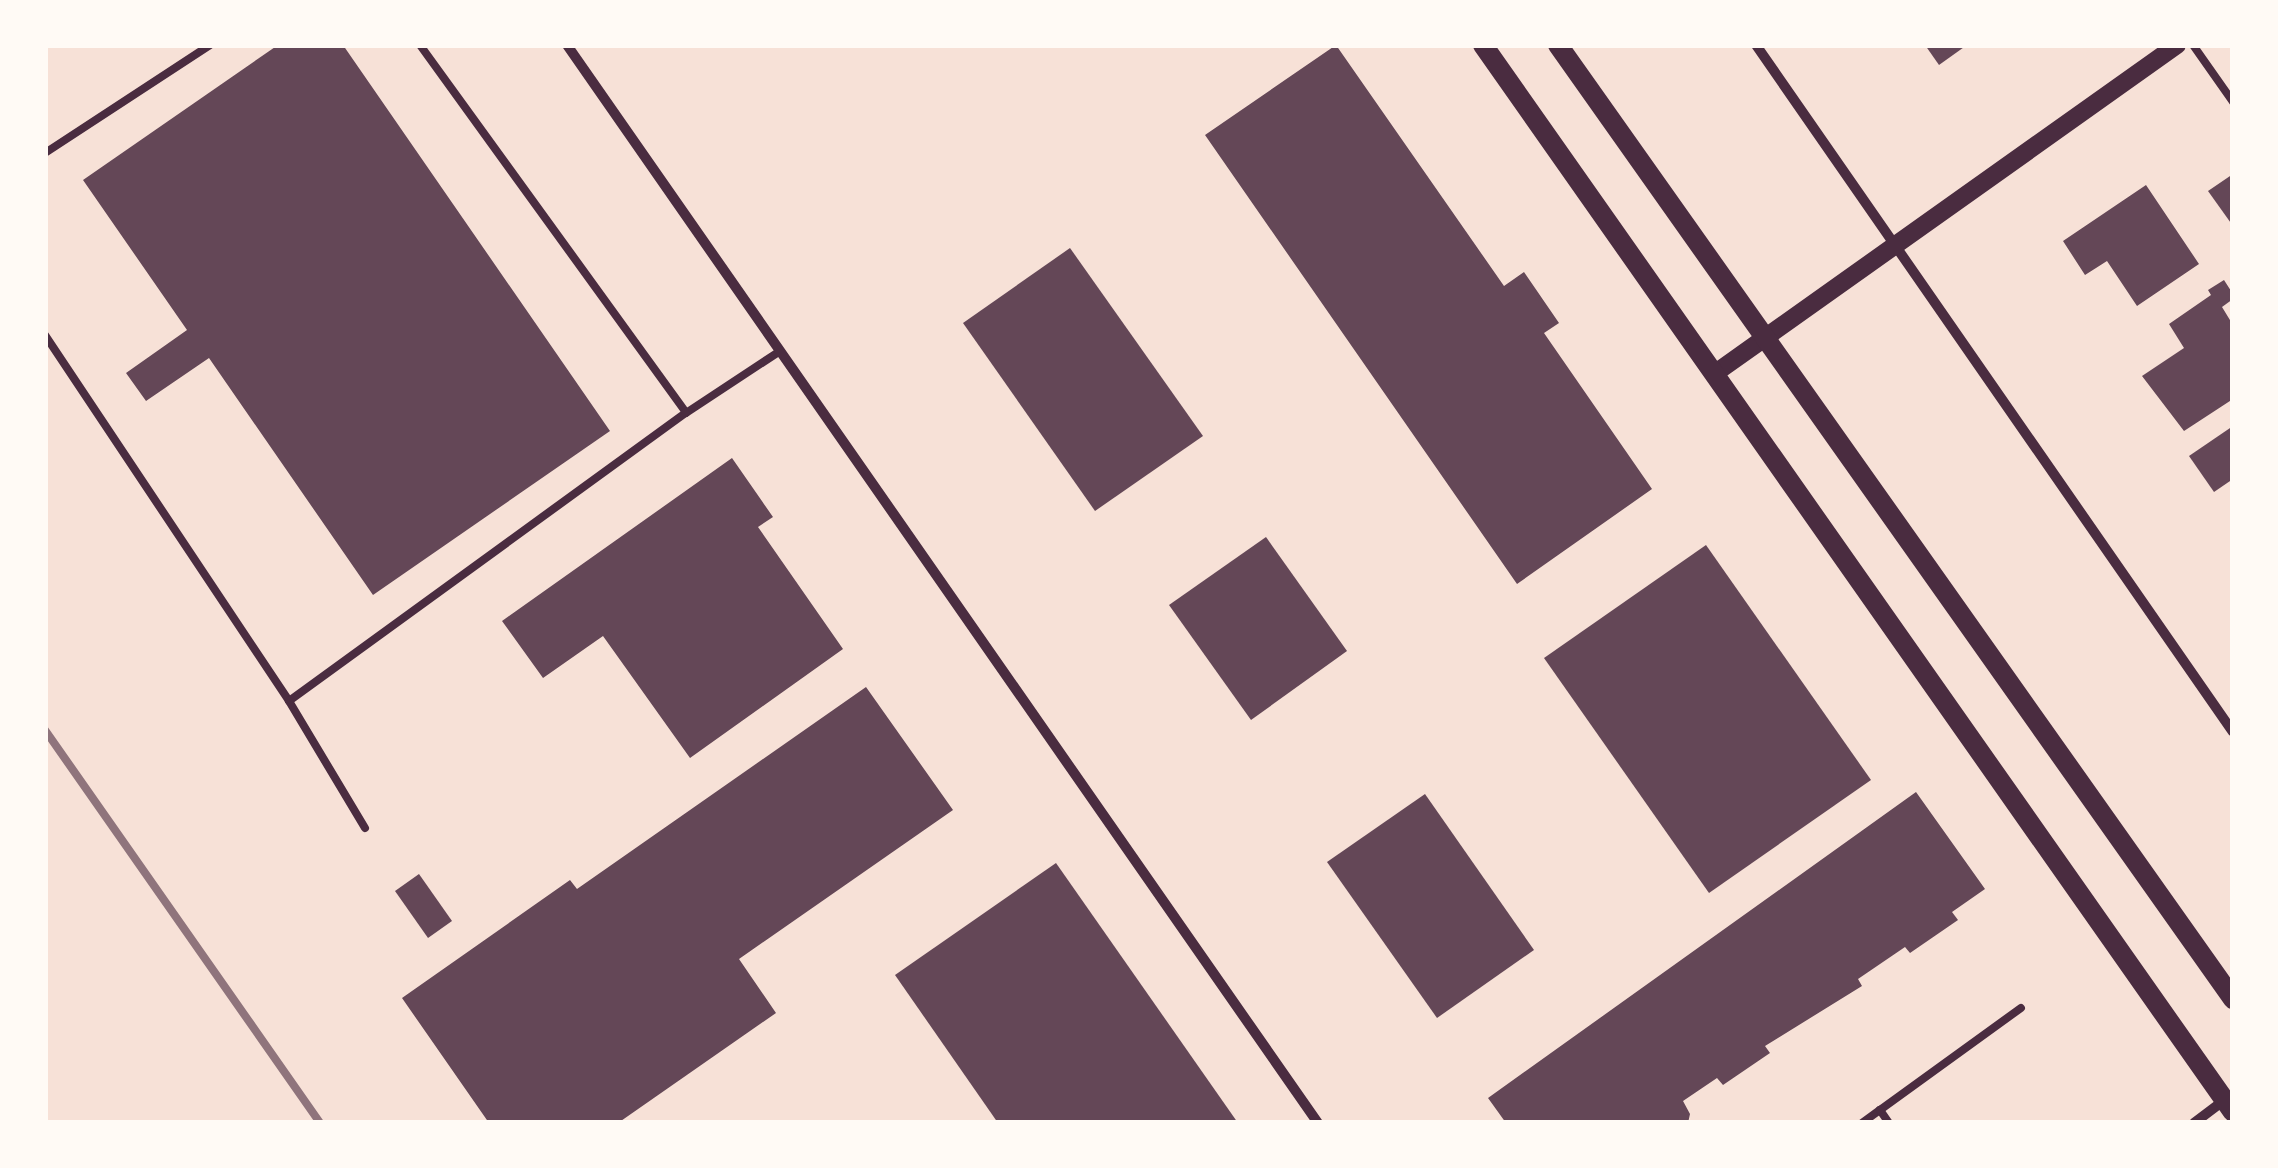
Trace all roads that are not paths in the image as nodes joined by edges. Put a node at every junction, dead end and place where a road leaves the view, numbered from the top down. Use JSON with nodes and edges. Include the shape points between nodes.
{"nodes":[{"id":1,"x":210,"y":45,"type":"edge"},
{"id":2,"x":420,"y":45,"type":"edge"},
{"id":3,"x":568,"y":45,"type":"edge"},
{"id":4,"x":1483,"y":45,"type":"edge"},
{"id":5,"x":1558,"y":45,"type":"edge"},
{"id":6,"x":1756,"y":45,"type":"edge"},
{"id":7,"x":2177,"y":45,"type":"edge"},
{"id":8,"x":2193,"y":45,"type":"edge"},
{"id":9,"x":2233,"y":102,"type":"edge"},
{"id":10,"x":45,"y":153,"type":"edge"},
{"id":11,"x":1897,"y":246,"type":"junction"},
{"id":12,"x":45,"y":335,"type":"edge"},
{"id":13,"x":1763,"y":340,"type":"junction"},
{"id":14,"x":780,"y":351,"type":"junction"},
{"id":15,"x":1714,"y":374,"type":"junction"},
{"id":16,"x":686,"y":414,"type":"junction"},
{"id":17,"x":289,"y":701,"type":"junction"},
{"id":18,"x":2233,"y":732,"type":"edge"},
{"id":19,"x":365,"y":828,"type":"dead end"},
{"id":20,"x":2233,"y":999,"type":"edge"},
{"id":21,"x":2021,"y":1008,"type":"dead end"},
{"id":22,"x":2230,"y":1103,"type":"edge"},
{"id":23,"x":1880,"y":1110,"type":"junction"},
{"id":24,"x":1318,"y":1123,"type":"edge"},
{"id":25,"x":1862,"y":1123,"type":"edge"},
{"id":26,"x":1889,"y":1123,"type":"edge"},
{"id":27,"x":2194,"y":1123,"type":"edge"}],
"edges":[{"from":1,"to":10,"type":"lane"},
{"from":2,"to":16,"type":"lane"},
{"from":3,"to":14,"type":"street"},
{"from":4,"to":15,"type":"main road"},
{"from":5,"to":13,"type":"main road"},
{"from":6,"to":11,"type":"street"},
{"from":7,"to":11,"type":"street"},
{"from":8,"to":9,"type":"lane"},
{"from":11,"to":13,"type":"street"},
{"from":11,"to":18,"type":"street"},
{"from":12,"to":17,"type":"lane"},
{"from":13,"to":15,"type":"street"},
{"from":13,"to":20,"type":"main road"},
{"from":14,"to":16,"type":"lane"},
{"from":14,"to":24,"type":"street"},
{"from":15,"to":22,"type":"main road"},
{"from":16,"to":17,"type":"lane"},
{"from":17,"to":19,"type":"lane"},
{"from":21,"to":23,"type":"lane"},
{"from":22,"to":27,"type":"street"},
{"from":23,"to":25,"type":"lane"},
{"from":23,"to":26,"type":"lane"}]}
